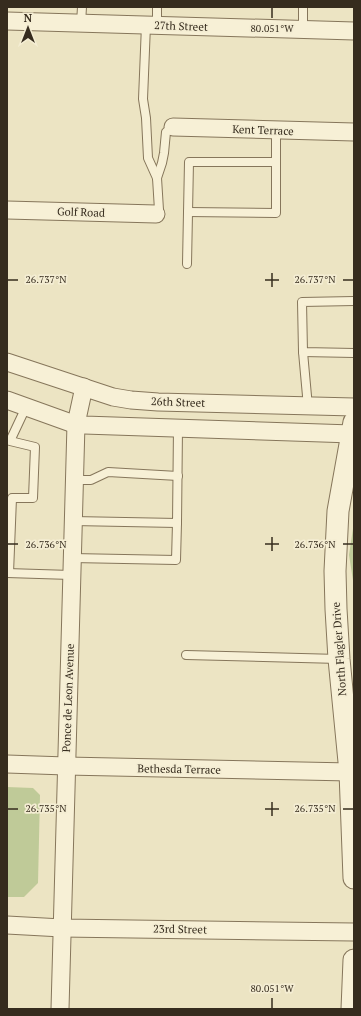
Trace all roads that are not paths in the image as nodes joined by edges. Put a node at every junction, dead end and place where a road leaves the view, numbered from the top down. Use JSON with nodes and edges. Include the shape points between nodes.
{"nodes":[{"id":1,"x":157,"y":7,"type":"edge"},
{"id":2,"x":303,"y":7,"type":"edge"},
{"id":3,"x":81,"y":15,"type":"edge"},
{"id":4,"x":7,"y":21,"type":"edge"},
{"id":5,"x":151,"y":25,"type":"junction"},
{"id":6,"x":303,"y":30,"type":"junction"},
{"id":7,"x":354,"y":31,"type":"edge"},
{"id":8,"x":173,"y":127,"type":"joint"},
{"id":9,"x":276,"y":130,"type":"junction"},
{"id":10,"x":354,"y":132,"type":"edge"},
{"id":11,"x":276,"y":162,"type":"junction"},
{"id":12,"x":157,"y":178,"type":"junction"},
{"id":13,"x":7,"y":210,"type":"edge"},
{"id":14,"x":188,"y":212,"type":"junction"},
{"id":15,"x":156,"y":214,"type":"joint"},
{"id":16,"x":187,"y":264,"type":"dead end"},
{"id":17,"x":354,"y":301,"type":"edge"},
{"id":18,"x":303,"y":352,"type":"junction"},
{"id":19,"x":354,"y":353,"type":"edge"},
{"id":20,"x":7,"y":362,"type":"edge"},
{"id":21,"x":84,"y":388,"type":"junction"},
{"id":22,"x":7,"y":400,"type":"edge"},
{"id":23,"x":300,"y":406,"type":"junction"},
{"id":24,"x":26,"y":407,"type":"junction"},
{"id":25,"x":354,"y":407,"type":"edge"},
{"id":26,"x":76,"y":424,"type":"junction"},
{"id":27,"x":178,"y":428,"type":"junction"},
{"id":28,"x":353,"y":428,"type":"edge"},
{"id":29,"x":292,"y":432,"type":"junction"},
{"id":30,"x":178,"y":476,"type":"junction"},
{"id":31,"x":74,"y":480,"type":"junction"},
{"id":32,"x":73,"y":521,"type":"junction"},
{"id":33,"x":177,"y":523,"type":"junction"},
{"id":34,"x":72,"y":558,"type":"junction"},
{"id":35,"x":8,"y":573,"type":"edge"},
{"id":36,"x":72,"y":575,"type":"junction"},
{"id":37,"x":186,"y":655,"type":"dead end"},
{"id":38,"x":339,"y":660,"type":"junction"},
{"id":39,"x":7,"y":764,"type":"edge"},
{"id":40,"x":66,"y":766,"type":"junction"},
{"id":41,"x":350,"y":772,"type":"junction"},
{"id":42,"x":354,"y":878,"type":"edge"},
{"id":43,"x":7,"y":925,"type":"edge"},
{"id":44,"x":62,"y":928,"type":"junction"},
{"id":45,"x":354,"y":932,"type":"edge"},
{"id":46,"x":354,"y":960,"type":"edge"},
{"id":47,"x":60,"y":1009,"type":"edge"},
{"id":48,"x":352,"y":1009,"type":"edge"}],
"edges":[{"from":1,"to":5,"type":"lane"},
{"from":2,"to":6,"type":"lane"},
{"from":3,"to":4,"type":"street","name":"27th Street"},
{"from":3,"to":5,"type":"street","name":"27th Street"},
{"from":5,"to":6,"type":"street","name":"27th Street"},
{"from":5,"to":12,"type":"lane","via":[[143,99],[148,158]]},
{"from":6,"to":7,"type":"street","name":"27th Street"},
{"from":8,"to":9,"type":"street","name":"Kent Terrace"},
{"from":8,"to":12,"type":"lane","via":[[166,132],[164,153]]},
{"from":9,"to":10,"type":"street","name":"Kent Terrace"},
{"from":9,"to":11,"type":"lane"},
{"from":11,"to":14,"type":"lane","via":[[189,162]]},
{"from":11,"to":14,"type":"lane","via":[[276,213]]},
{"from":12,"to":15,"type":"lane","via":[[159,210]]},
{"from":13,"to":15,"type":"street","name":"Golf Road"},
{"from":14,"to":16,"type":"lane"},
{"from":17,"to":18,"type":"lane","via":[[302,302]]},
{"from":18,"to":19,"type":"lane"},
{"from":18,"to":23,"type":"lane"},
{"from":20,"to":21,"type":"street","name":"26th Street"},
{"from":21,"to":23,"type":"street","name":"26th Street","via":[[131,400]]},
{"from":21,"to":26,"type":"street","name":"Ponce de Leon Avenue"},
{"from":22,"to":24,"type":"street"},
{"from":23,"to":25,"type":"street","name":"26th Street"},
{"from":23,"to":29,"type":"street"},
{"from":24,"to":26,"type":"street"},
{"from":24,"to":35,"type":"lane","via":[[10,442],[35,447],[32,498],[12,498]]},
{"from":26,"to":27,"type":"street"},
{"from":26,"to":31,"type":"street","name":"Ponce de Leon Avenue"},
{"from":27,"to":29,"type":"street"},
{"from":27,"to":30,"type":"lane"},
{"from":28,"to":29,"type":"street"},
{"from":28,"to":38,"type":"street","name":"North Flagler Drive","via":[[338,511],[335,571]]},
{"from":30,"to":31,"type":"lane","via":[[108,472],[91,480]]},
{"from":30,"to":33,"type":"lane"},
{"from":31,"to":32,"type":"street","name":"Ponce de Leon Avenue"},
{"from":32,"to":33,"type":"lane"},
{"from":32,"to":34,"type":"street","name":"Ponce de Leon Avenue"},
{"from":33,"to":34,"type":"lane","via":[[176,560]]},
{"from":34,"to":36,"type":"street","name":"Ponce de Leon Avenue"},
{"from":35,"to":36,"type":"lane"},
{"from":36,"to":40,"type":"street","name":"Ponce de Leon Avenue"},
{"from":37,"to":38,"type":"lane"},
{"from":38,"to":41,"type":"street","name":"North Flagler Drive"},
{"from":39,"to":40,"type":"street","name":"Bethesda Terrace"},
{"from":40,"to":41,"type":"street","name":"Bethesda Terrace"},
{"from":40,"to":44,"type":"street","name":"Ponce de Leon Avenue"},
{"from":41,"to":42,"type":"street","name":"North Flagler Drive"},
{"from":43,"to":44,"type":"street","name":"23rd Street"},
{"from":44,"to":45,"type":"street","name":"23rd Street"},
{"from":44,"to":47,"type":"street","name":"Ponce de Leon Avenue"},
{"from":46,"to":48,"type":"street"}]}
